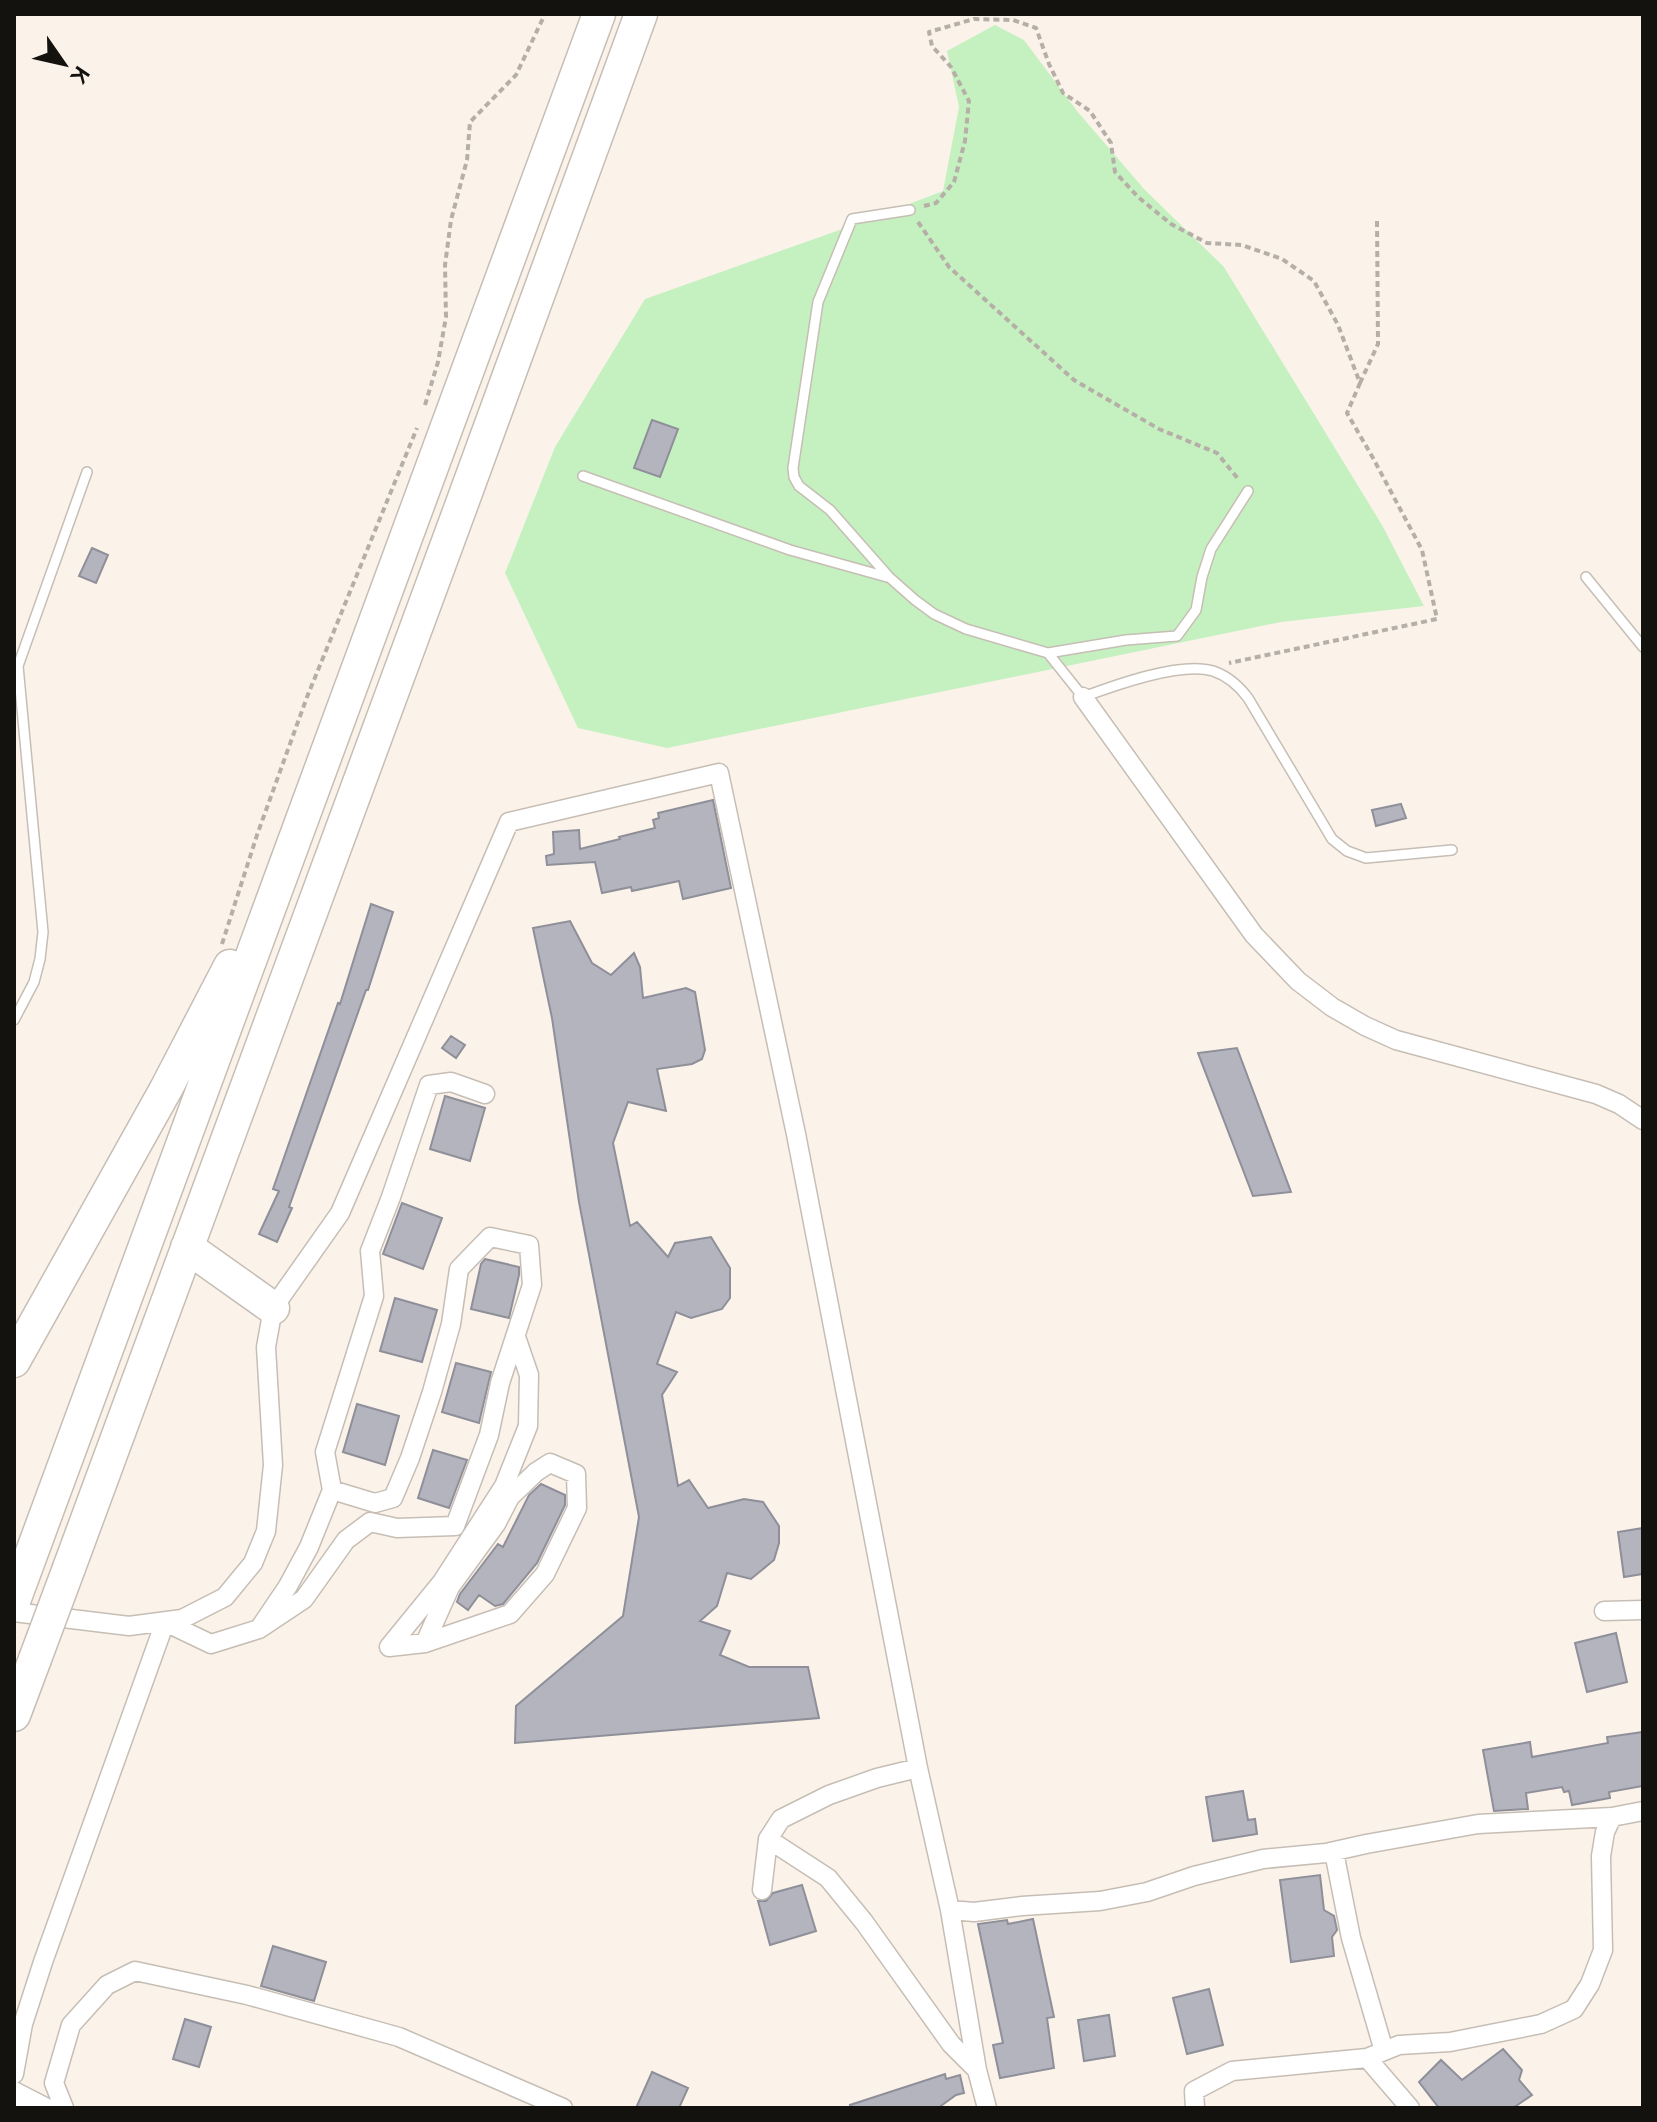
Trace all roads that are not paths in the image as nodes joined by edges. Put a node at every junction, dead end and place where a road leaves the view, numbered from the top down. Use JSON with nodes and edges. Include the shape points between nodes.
{"nodes":[{"id":1,"x":599,"y":14,"type":"edge"},
{"id":2,"x":641,"y":14,"type":"edge"},
{"id":3,"x":910,"y":210,"type":"road end"},
{"id":4,"x":87,"y":472,"type":"dead end"},
{"id":5,"x":583,"y":476,"type":"dead end"},
{"id":6,"x":1248,"y":491,"type":"road end"},
{"id":7,"x":421,"y":496,"type":"junction"},
{"id":8,"x":889,"y":577,"type":"junction"},
{"id":9,"x":1586,"y":577,"type":"dead end"},
{"id":10,"x":1643,"y":647,"type":"edge"},
{"id":11,"x":1048,"y":653,"type":"junction"},
{"id":12,"x":1083,"y":697,"type":"junction"},
{"id":13,"x":1452,"y":850,"type":"dead end"},
{"id":14,"x":14,"y":1020,"type":"edge"},
{"id":15,"x":485,"y":1094,"type":"dead end"},
{"id":16,"x":1643,"y":1120,"type":"edge"},
{"id":17,"x":187,"y":1247,"type":"junction"},
{"id":18,"x":273,"y":1308,"type":"junction"},
{"id":19,"x":516,"y":1337,"type":"junction"},
{"id":20,"x":14,"y":1361,"type":"edge"},
{"id":21,"x":332,"y":1490,"type":"junction"},
{"id":22,"x":14,"y":1601,"type":"edge"},
{"id":23,"x":1643,"y":1610,"type":"edge"},
{"id":24,"x":1604,"y":1611,"type":"dead end"},
{"id":25,"x":14,"y":1612,"type":"edge"},
{"id":26,"x":165,"y":1622,"type":"junction"},
{"id":27,"x":259,"y":1629,"type":"junction"},
{"id":28,"x":425,"y":1643,"type":"junction"},
{"id":29,"x":31,"y":1669,"type":"junction"},
{"id":30,"x":14,"y":1715,"type":"edge"},
{"id":31,"x":14,"y":1723,"type":"edge"},
{"id":32,"x":918,"y":1768,"type":"junction"},
{"id":33,"x":1643,"y":1811,"type":"edge"},
{"id":34,"x":1612,"y":1817,"type":"junction"},
{"id":35,"x":768,"y":1839,"type":"junction"},
{"id":36,"x":1334,"y":1852,"type":"junction"},
{"id":37,"x":762,"y":1890,"type":"dead end"},
{"id":38,"x":950,"y":1910,"type":"junction"},
{"id":39,"x":1376,"y":2054,"type":"junction"},
{"id":40,"x":977,"y":2070,"type":"junction"},
{"id":41,"x":14,"y":2074,"type":"edge"},
{"id":42,"x":14,"y":2091,"type":"edge"},
{"id":43,"x":47,"y":2108,"type":"edge"},
{"id":44,"x":64,"y":2108,"type":"edge"},
{"id":45,"x":563,"y":2108,"type":"edge"},
{"id":46,"x":987,"y":2108,"type":"edge"},
{"id":47,"x":1195,"y":2108,"type":"edge"},
{"id":48,"x":1410,"y":2108,"type":"edge"}],
"edges":[{"from":1,"to":7,"type":"highway"},
{"from":2,"to":17,"type":"highway"},
{"from":3,"to":8,"type":"lane","via":[[852,219],[818,302],[793,468],[799,486],[830,510]]},
{"from":4,"to":14,"type":"lane","via":[[18,666],[43,932],[34,982]]},
{"from":5,"to":8,"type":"lane","via":[[790,550]]},
{"from":6,"to":11,"type":"lane","via":[[1211,549],[1196,610],[1177,636]]},
{"from":7,"to":20,"type":"highway","via":[[231,965]]},
{"from":7,"to":22,"type":"highway"},
{"from":8,"to":11,"type":"lane","via":[[949,622]]},
{"from":9,"to":10,"type":"lane"},
{"from":11,"to":12,"type":"lane"},
{"from":12,"to":13,"type":"lane","via":[[1169,672],[1216,672],[1248,698],[1339,846],[1366,858]]},
{"from":12,"to":16,"type":"street","via":[[1254,935],[1332,1007],[1396,1040],[1596,1094]]},
{"from":15,"to":21,"type":"street","via":[[451,1082],[429,1085],[370,1251],[374,1296],[325,1452]]},
{"from":17,"to":18,"type":"highway"},
{"from":17,"to":29,"type":"highway","bridge":true},
{"from":18,"to":26,"type":"street","via":[[266,1347],[273,1465],[266,1531],[253,1563],[225,1597]]},
{"from":18,"to":32,"type":"street","via":[[340,1213],[509,822],[719,773],[796,1134]]},
{"from":19,"to":21,"type":"street","via":[[532,1285],[529,1245],[490,1237],[459,1269],[432,1392],[393,1498],[375,1503]]},
{"from":19,"to":27,"type":"street","via":[[489,1435],[455,1526],[397,1528],[370,1522],[346,1540],[304,1599]]},
{"from":19,"to":28,"type":"street","via":[[529,1375],[528,1426],[504,1486],[442,1582],[389,1647]]},
{"from":21,"to":27,"type":"street","via":[[309,1547]]},
{"from":23,"to":24,"type":"street"},
{"from":25,"to":26,"type":"street","via":[[129,1626]]},
{"from":26,"to":27,"type":"street","via":[[211,1644]]},
{"from":26,"to":41,"type":"street","via":[[43,1962]]},
{"from":28,"to":28,"type":"street","via":[[510,1614],[545,1574],[577,1508],[576,1474],[550,1463],[510,1497],[450,1587]]},
{"from":29,"to":30,"type":"highway"},
{"from":29,"to":31,"type":"highway"},
{"from":32,"to":35,"type":"street","via":[[829,1795],[781,1819]]},
{"from":32,"to":38,"type":"street"},
{"from":33,"to":34,"type":"street"},
{"from":34,"to":36,"type":"street","via":[[1478,1824]]},
{"from":34,"to":39,"type":"street","via":[[1601,1856],[1603,1950],[1574,2009],[1541,2024],[1450,2042],[1399,2045]]},
{"from":35,"to":37,"type":"street"},
{"from":35,"to":40,"type":"street","via":[[828,1878],[951,2044]]},
{"from":36,"to":38,"type":"street","via":[[1263,1859],[1123,1897]]},
{"from":36,"to":39,"type":"street"},
{"from":38,"to":40,"type":"street"},
{"from":39,"to":47,"type":"street","via":[[1232,2071],[1194,2091]]},
{"from":39,"to":48,"type":"street"},
{"from":40,"to":46,"type":"street"},
{"from":42,"to":43,"type":"street"},
{"from":44,"to":45,"type":"street","via":[[54,2083],[71,2025],[107,1985],[135,1971],[399,2037]]}]}
